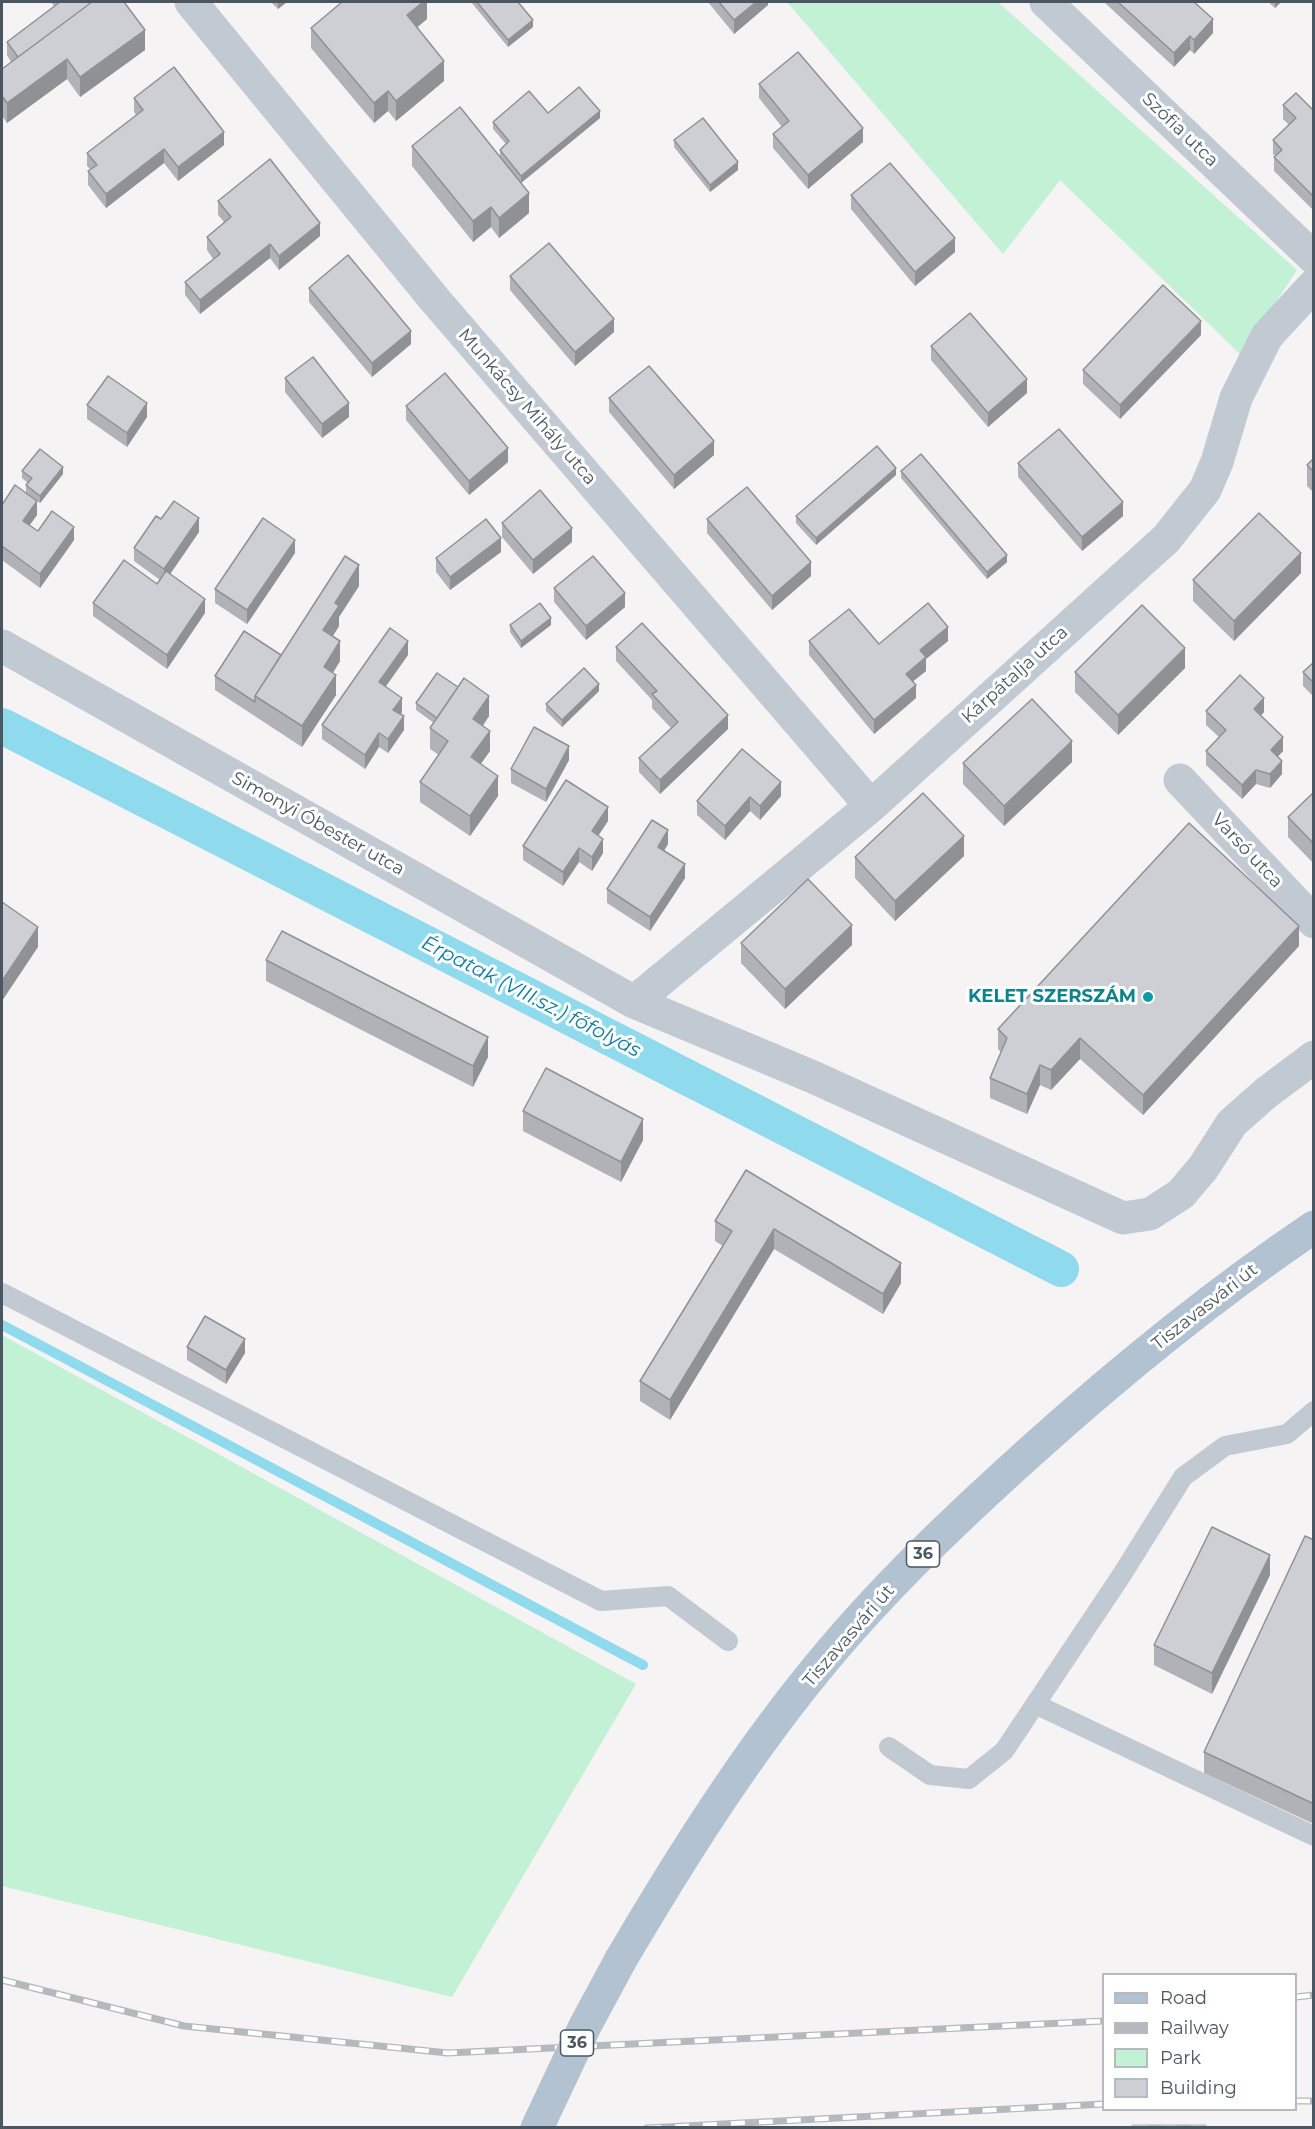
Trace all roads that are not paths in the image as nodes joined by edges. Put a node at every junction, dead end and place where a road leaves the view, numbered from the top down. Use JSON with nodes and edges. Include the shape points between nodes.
{"nodes":[{"id":1,"x":191,"y":2,"type":"edge"},
{"id":2,"x":1046,"y":2,"type":"edge"},
{"id":3,"x":1314,"y":258,"type":"edge"},
{"id":4,"x":1314,"y":285,"type":"edge"},
{"id":5,"x":2,"y":646,"type":"edge"},
{"id":6,"x":1180,"y":780,"type":"dead end"},
{"id":7,"x":871,"y":806,"type":"junction"},
{"id":8,"x":1314,"y":922,"type":"edge"},
{"id":9,"x":634,"y":1002,"type":"junction"},
{"id":10,"x":1314,"y":1057,"type":"edge"},
{"id":11,"x":1314,"y":1227,"type":"edge"},
{"id":12,"x":2,"y":1293,"type":"edge"},
{"id":13,"x":1314,"y":1411,"type":"edge"},
{"id":14,"x":728,"y":1641,"type":"dead end"},
{"id":15,"x":1037,"y":1705,"type":"junction"},
{"id":16,"x":889,"y":1748,"type":"dead end"},
{"id":17,"x":1314,"y":1836,"type":"edge"},
{"id":18,"x":537,"y":2127,"type":"edge"}],
"edges":[{"from":1,"to":7,"type":"street","name":"Munkácsy Mihály utca","via":[[435,300]]},
{"from":2,"to":3,"type":"street","name":"Szófia utca"},
{"from":4,"to":7,"type":"street","name":"Kárpátalja utca","via":[[1267,336],[1236,398],[1205,490],[1166,539]]},
{"from":5,"to":9,"type":"street","name":"Simonyi Óbester utca"},
{"from":6,"to":8,"type":"street","name":"Varsó utca"},
{"from":7,"to":9,"type":"street","name":"Kárpátalja utca"},
{"from":9,"to":10,"type":"street","name":"Simonyi Óbester utca","via":[[813,1077],[1123,1218],[1150,1214],[1181,1194],[1233,1123]]},
{"from":11,"to":18,"type":"main road","name":"Tiszavasvári út","number":"36","bridge":true,"via":[[1259,1264],[1112,1379],[965,1511],[847,1633],[765,1736],[694,1837],[620,1961]]},
{"from":12,"to":14,"type":"lane","via":[[601,1601],[668,1596]]},
{"from":13,"to":15,"type":"lane","via":[[1287,1434],[1225,1446],[1183,1477]]},
{"from":15,"to":16,"type":"lane","via":[[1004,1751],[969,1779],[930,1774]]},
{"from":15,"to":17,"type":"lane"}]}
